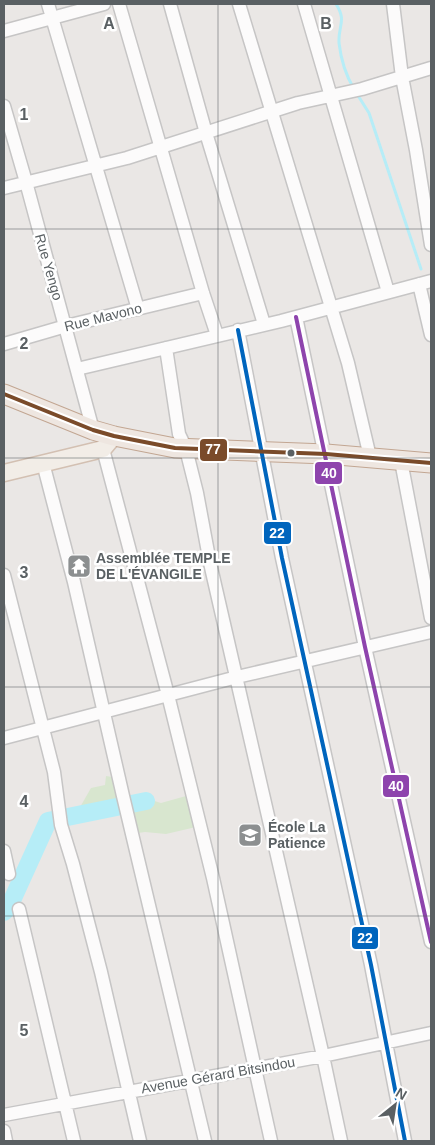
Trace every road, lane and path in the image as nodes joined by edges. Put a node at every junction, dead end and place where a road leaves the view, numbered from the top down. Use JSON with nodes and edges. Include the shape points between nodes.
{"nodes":[{"id":1,"x":48,"y":4,"type":"edge"},
{"id":2,"x":104,"y":4,"type":"edge"},
{"id":3,"x":119,"y":4,"type":"edge"},
{"id":4,"x":170,"y":4,"type":"edge"},
{"id":5,"x":239,"y":4,"type":"edge"},
{"id":6,"x":304,"y":4,"type":"edge"},
{"id":7,"x":393,"y":4,"type":"edge"},
{"id":8,"x":52,"y":18,"type":"junction"},
{"id":9,"x":4,"y":31,"type":"edge"},
{"id":10,"x":431,"y":68,"type":"edge"},
{"id":11,"x":402,"y":77,"type":"junction"},
{"id":12,"x":330,"y":95,"type":"junction"},
{"id":13,"x":4,"y":106,"type":"edge"},
{"id":14,"x":271,"y":112,"type":"junction"},
{"id":15,"x":206,"y":132,"type":"junction"},
{"id":16,"x":160,"y":147,"type":"junction"},
{"id":17,"x":95,"y":165,"type":"junction"},
{"id":18,"x":26,"y":182,"type":"junction"},
{"id":19,"x":4,"y":188,"type":"edge"},
{"id":20,"x":431,"y":245,"type":"edge"},
{"id":21,"x":425,"y":283,"type":"edge"},
{"id":22,"x":388,"y":292,"type":"junction"},
{"id":23,"x":203,"y":293,"type":"junction"},
{"id":24,"x":331,"y":307,"type":"junction"},
{"id":25,"x":138,"y":309,"type":"junction"},
{"id":26,"x":296,"y":317,"type":"junction"},
{"id":27,"x":264,"y":324,"type":"junction"},
{"id":28,"x":66,"y":326,"type":"junction"},
{"id":29,"x":238,"y":330,"type":"junction"},
{"id":30,"x":217,"y":335,"type":"junction"},
{"id":31,"x":431,"y":335,"type":"edge"},
{"id":32,"x":4,"y":344,"type":"edge"},
{"id":33,"x":166,"y":348,"type":"junction"},
{"id":34,"x":77,"y":369,"type":"junction"},
{"id":35,"x":4,"y":394,"type":"edge"},
{"id":36,"x":93,"y":430,"type":"junction"},
{"id":37,"x":109,"y":442,"type":"junction"},
{"id":38,"x":186,"y":450,"type":"junction"},
{"id":39,"x":261,"y":451,"type":"junction"},
{"id":40,"x":326,"y":454,"type":"junction"},
{"id":41,"x":370,"y":457,"type":"junction"},
{"id":42,"x":401,"y":460,"type":"junction"},
{"id":43,"x":43,"y":463,"type":"junction"},
{"id":44,"x":431,"y":463,"type":"edge"},
{"id":45,"x":4,"y":473,"type":"edge"},
{"id":46,"x":4,"y":575,"type":"edge"},
{"id":47,"x":431,"y":618,"type":"edge"},
{"id":48,"x":431,"y":632,"type":"edge"},
{"id":49,"x":365,"y":647,"type":"junction"},
{"id":50,"x":305,"y":661,"type":"junction"},
{"id":51,"x":237,"y":677,"type":"junction"},
{"id":52,"x":168,"y":695,"type":"junction"},
{"id":53,"x":104,"y":712,"type":"junction"},
{"id":54,"x":44,"y":728,"type":"junction"},
{"id":55,"x":4,"y":738,"type":"edge"},
{"id":56,"x":4,"y":851,"type":"edge"},
{"id":57,"x":9,"y":874,"type":"dead end"},
{"id":58,"x":19,"y":909,"type":"dead end"},
{"id":59,"x":431,"y":942,"type":"edge"},
{"id":60,"x":431,"y":1033,"type":"edge"},
{"id":61,"x":386,"y":1043,"type":"junction"},
{"id":62,"x":323,"y":1056,"type":"junction"},
{"id":63,"x":255,"y":1068,"type":"junction"},
{"id":64,"x":190,"y":1080,"type":"junction"},
{"id":65,"x":128,"y":1092,"type":"junction"},
{"id":66,"x":65,"y":1103,"type":"junction"},
{"id":67,"x":4,"y":1115,"type":"edge"},
{"id":68,"x":4,"y":1131,"type":"edge"},
{"id":69,"x":6,"y":1141,"type":"edge"},
{"id":70,"x":74,"y":1141,"type":"edge"},
{"id":71,"x":140,"y":1141,"type":"edge"},
{"id":72,"x":205,"y":1141,"type":"edge"},
{"id":73,"x":271,"y":1141,"type":"edge"},
{"id":74,"x":341,"y":1141,"type":"edge"},
{"id":75,"x":405,"y":1141,"type":"edge"}],
"edges":[{"from":1,"to":8,"type":"street"},
{"from":2,"to":8,"type":"street"},
{"from":3,"to":16,"type":"street"},
{"from":4,"to":15,"type":"street"},
{"from":5,"to":14,"type":"street"},
{"from":6,"to":12,"type":"street"},
{"from":7,"to":11,"type":"street"},
{"from":8,"to":9,"type":"street"},
{"from":8,"to":17,"type":"street"},
{"from":10,"to":11,"type":"street"},
{"from":11,"to":12,"type":"street"},
{"from":11,"to":20,"type":"street"},
{"from":12,"to":14,"type":"street"},
{"from":12,"to":22,"type":"street"},
{"from":13,"to":18,"type":"street","name":"Rue Yengo"},
{"from":14,"to":15,"type":"street"},
{"from":14,"to":24,"type":"street"},
{"from":15,"to":16,"type":"street"},
{"from":15,"to":27,"type":"street"},
{"from":16,"to":17,"type":"street"},
{"from":16,"to":23,"type":"street"},
{"from":17,"to":18,"type":"street"},
{"from":17,"to":25,"type":"street"},
{"from":18,"to":19,"type":"street"},
{"from":18,"to":28,"type":"street","name":"Rue Yengo"},
{"from":21,"to":22,"type":"street"},
{"from":21,"to":31,"type":"street"},
{"from":22,"to":24,"type":"street"},
{"from":23,"to":25,"type":"street","name":"Rue Mavono"},
{"from":23,"to":30,"type":"street"},
{"from":24,"to":26,"type":"street"},
{"from":24,"to":41,"type":"street"},
{"from":25,"to":28,"type":"street","name":"Rue Mavono"},
{"from":26,"to":27,"type":"street"},
{"from":26,"to":40,"type":"street"},
{"from":27,"to":29,"type":"street"},
{"from":28,"to":32,"type":"street","name":"Rue Mavono"},
{"from":28,"to":34,"type":"street","name":"Rue Yengo"},
{"from":29,"to":30,"type":"street"},
{"from":29,"to":39,"type":"street"},
{"from":30,"to":33,"type":"street"},
{"from":33,"to":34,"type":"street"},
{"from":33,"to":38,"type":"street","via":[[179,434]]},
{"from":34,"to":36,"type":"street","name":"Rue Yengo"},
{"from":35,"to":36,"type":"highway"},
{"from":36,"to":37,"type":"highway"},
{"from":37,"to":38,"type":"highway"},
{"from":37,"to":43,"type":"main road"},
{"from":37,"to":52,"type":"street"},
{"from":38,"to":39,"type":"highway"},
{"from":38,"to":51,"type":"street"},
{"from":39,"to":40,"type":"highway"},
{"from":39,"to":50,"type":"street"},
{"from":40,"to":41,"type":"highway"},
{"from":40,"to":49,"type":"street"},
{"from":41,"to":42,"type":"highway"},
{"from":42,"to":44,"type":"highway"},
{"from":42,"to":47,"type":"street"},
{"from":43,"to":45,"type":"main road"},
{"from":43,"to":53,"type":"street"},
{"from":46,"to":54,"type":"street"},
{"from":48,"to":49,"type":"street"},
{"from":49,"to":50,"type":"street"},
{"from":49,"to":59,"type":"street"},
{"from":50,"to":51,"type":"street"},
{"from":50,"to":61,"type":"street"},
{"from":51,"to":52,"type":"street"},
{"from":51,"to":62,"type":"street"},
{"from":52,"to":53,"type":"street"},
{"from":52,"to":63,"type":"street"},
{"from":53,"to":54,"type":"street"},
{"from":53,"to":64,"type":"street"},
{"from":54,"to":55,"type":"street"},
{"from":54,"to":65,"type":"street","via":[[54,772],[60,825],[99,963]]},
{"from":56,"to":57,"type":"street"},
{"from":58,"to":66,"type":"street"},
{"from":60,"to":61,"type":"street","name":"Avenue Gérard Bitsindou"},
{"from":61,"to":62,"type":"street","name":"Avenue Gérard Bitsindou"},
{"from":61,"to":75,"type":"street"},
{"from":62,"to":63,"type":"street","name":"Avenue Gérard Bitsindou"},
{"from":62,"to":74,"type":"street"},
{"from":63,"to":64,"type":"street","name":"Avenue Gérard Bitsindou"},
{"from":63,"to":73,"type":"street"},
{"from":64,"to":65,"type":"street","name":"Avenue Gérard Bitsindou"},
{"from":64,"to":72,"type":"street"},
{"from":65,"to":66,"type":"street","name":"Avenue Gérard Bitsindou"},
{"from":65,"to":71,"type":"street"},
{"from":66,"to":67,"type":"street","name":"Avenue Gérard Bitsindou"},
{"from":66,"to":70,"type":"street"},
{"from":68,"to":69,"type":"street"}]}
